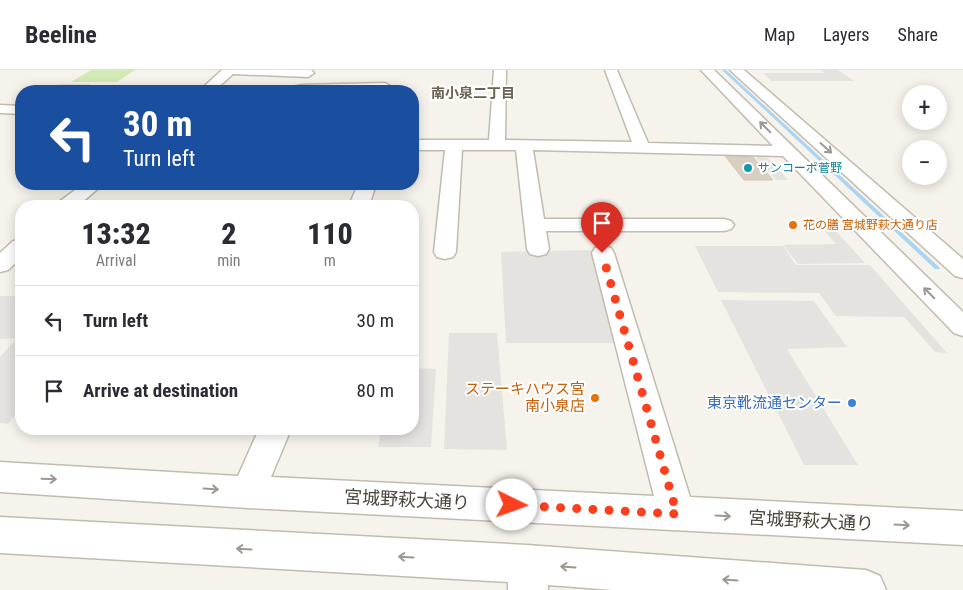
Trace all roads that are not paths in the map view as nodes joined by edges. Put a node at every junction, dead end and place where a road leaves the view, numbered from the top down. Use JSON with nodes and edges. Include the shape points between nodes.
{"nodes":[{"id":1,"x":232,"y":70,"type":"edge"},
{"id":2,"x":500,"y":70,"type":"edge"},
{"id":3,"x":611,"y":70,"type":"edge"},
{"id":4,"x":707,"y":70,"type":"edge"},
{"id":5,"x":736,"y":70,"type":"edge"},
{"id":6,"x":308,"y":73,"type":"dead end"},
{"id":7,"x":213,"y":85,"type":"edge"},
{"id":8,"x":0,"y":109,"type":"edge"},
{"id":9,"x":15,"y":110,"type":"edge"},
{"id":10,"x":497,"y":144,"type":"junction"},
{"id":11,"x":419,"y":145,"type":"edge"},
{"id":12,"x":454,"y":145,"type":"junction"},
{"id":13,"x":524,"y":145,"type":"junction"},
{"id":14,"x":642,"y":148,"type":"junction"},
{"id":15,"x":788,"y":151,"type":"junction"},
{"id":16,"x":86,"y":190,"type":"edge"},
{"id":17,"x":74,"y":200,"type":"edge"},
{"id":18,"x":535,"y":225,"type":"junction"},
{"id":19,"x":724,"y":225,"type":"dead end"},
{"id":20,"x":538,"y":249,"type":"dead end"},
{"id":21,"x":15,"y":251,"type":"edge"},
{"id":22,"x":445,"y":252,"type":"dead end"},
{"id":23,"x":602,"y":253,"type":"dead end"},
{"id":24,"x":0,"y":265,"type":"edge"},
{"id":25,"x":963,"y":271,"type":"edge"},
{"id":26,"x":963,"y":327,"type":"edge"},
{"id":27,"x":272,"y":435,"type":"edge"},
{"id":28,"x":0,"y":477,"type":"edge"},
{"id":29,"x":248,"y":492,"type":"junction"},
{"id":30,"x":677,"y":514,"type":"junction"},
{"id":31,"x":963,"y":528,"type":"edge"},
{"id":32,"x":0,"y":535,"type":"edge"},
{"id":33,"x":528,"y":577,"type":"edge"},
{"id":34,"x":866,"y":590,"type":"edge"}],
"edges":[{"from":1,"to":6,"type":"street"},
{"from":1,"to":7,"type":"street"},
{"from":2,"to":10,"type":"street"},
{"from":3,"to":14,"type":"street"},
{"from":15,"to":4,"type":"street","one_way":true},
{"from":5,"to":25,"type":"street","one_way":true},
{"from":8,"to":9,"type":"street"},
{"from":10,"to":12,"type":"street"},
{"from":10,"to":13,"type":"street"},
{"from":11,"to":12,"type":"street"},
{"from":12,"to":22,"type":"street"},
{"from":13,"to":14,"type":"street"},
{"from":13,"to":18,"type":"street"},
{"from":14,"to":15,"type":"street"},
{"from":26,"to":15,"type":"street","one_way":true},
{"from":16,"to":17,"type":"street"},
{"from":18,"to":19,"type":"street"},
{"from":18,"to":20,"type":"street"},
{"from":21,"to":24,"type":"street"},
{"from":23,"to":30,"type":"street"},
{"from":27,"to":29,"type":"street"},
{"from":28,"to":29,"type":"street","name":"宮城野萩大通り","one_way":true},
{"from":29,"to":30,"type":"street","name":"宮城野萩大通り"},
{"from":30,"to":31,"type":"street","name":"宮城野萩大通り","one_way":true},
{"from":33,"to":32,"type":"street","one_way":true},
{"from":34,"to":33,"type":"street","one_way":true}]}
